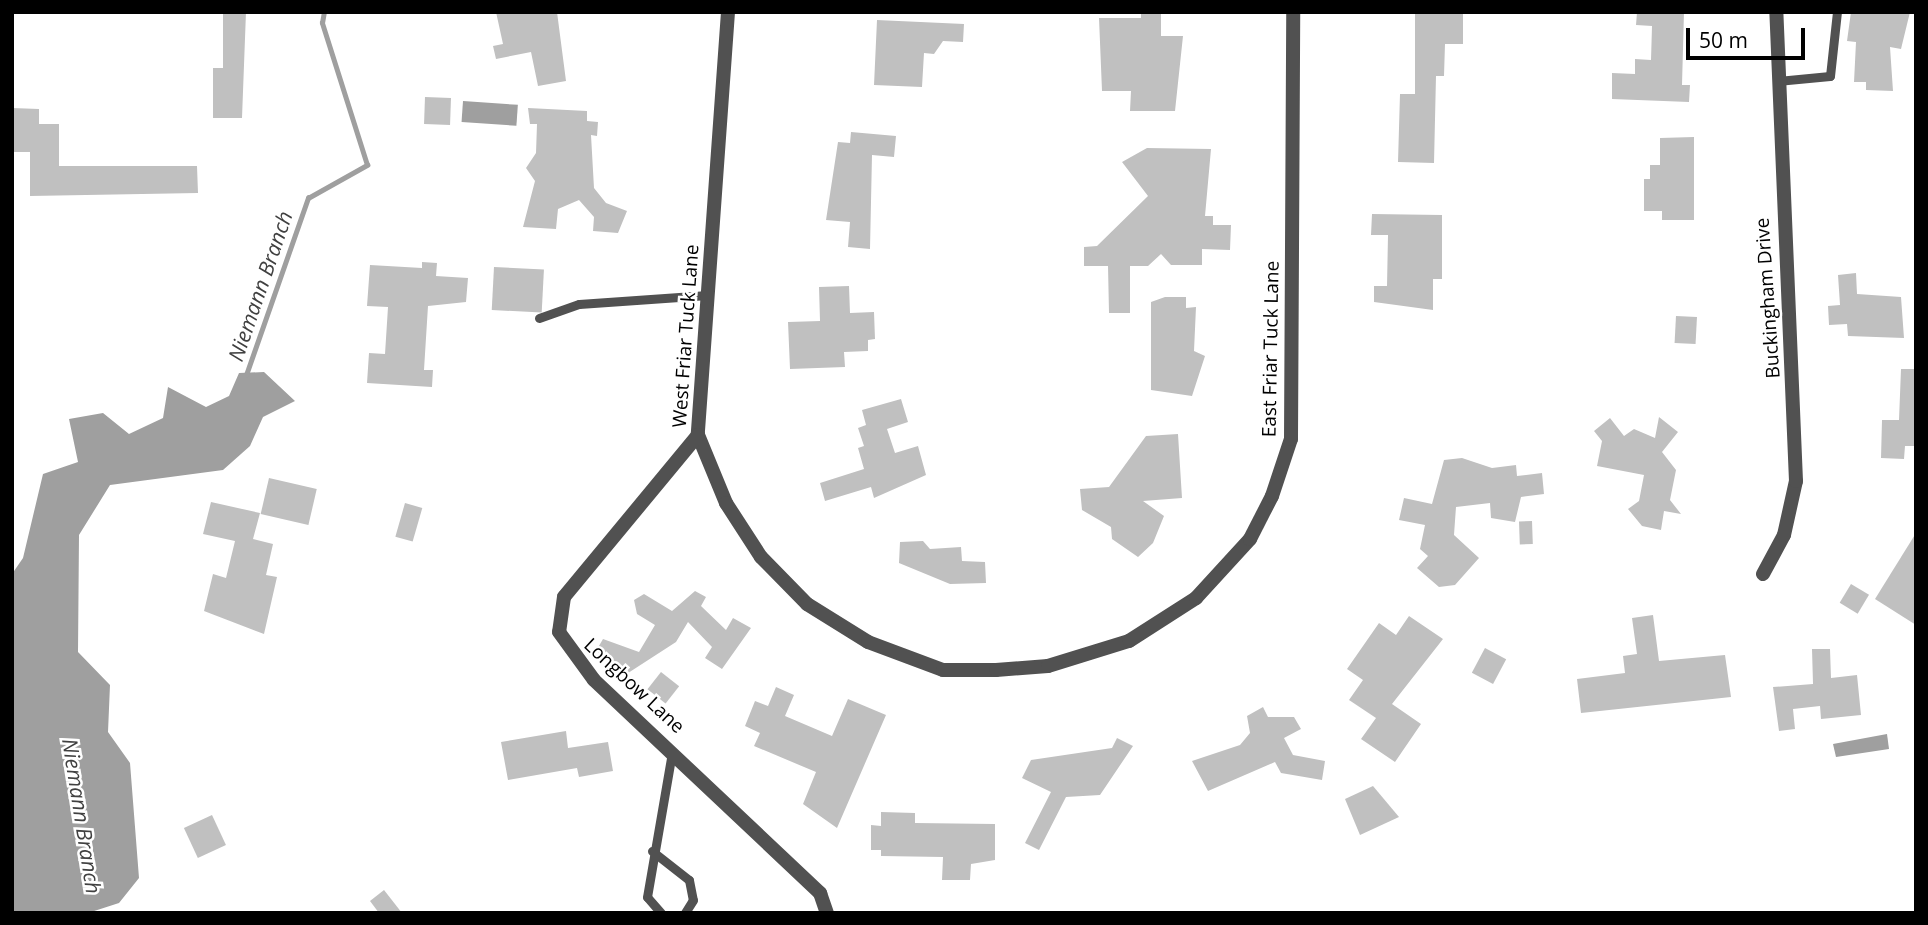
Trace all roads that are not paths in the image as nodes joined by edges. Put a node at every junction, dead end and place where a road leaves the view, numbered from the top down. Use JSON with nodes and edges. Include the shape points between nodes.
{"nodes":[{"id":1,"x":728,"y":12,"type":"edge"},
{"id":2,"x":1293,"y":12,"type":"edge"},
{"id":3,"x":1776,"y":12,"type":"edge"},
{"id":4,"x":1837,"y":12,"type":"edge"},
{"id":5,"x":1777,"y":81,"type":"junction"},
{"id":6,"x":708,"y":295,"type":"junction"},
{"id":7,"x":539,"y":318,"type":"dead end"},
{"id":8,"x":698,"y":435,"type":"junction"},
{"id":9,"x":1763,"y":574,"type":"dead end"},
{"id":10,"x":1107,"y":648,"type":"joint"},
{"id":11,"x":672,"y":747,"type":"junction"},
{"id":12,"x":652,"y":851,"type":"junction"},
{"id":13,"x":661,"y":913,"type":"edge"},
{"id":14,"x":685,"y":913,"type":"edge"},
{"id":15,"x":827,"y":913,"type":"edge"}],
"edges":[{"from":1,"to":6,"type":"street","name":"West Friar Tuck Lane"},
{"from":2,"to":10,"type":"street","name":"East Friar Tuck Lane","via":[[1291,439],[1250,539],[1196,598]]},
{"from":3,"to":5,"type":"street","name":"Buckingham Drive"},
{"from":4,"to":5,"type":"lane","via":[[1830,76]]},
{"from":5,"to":9,"type":"street","name":"Buckingham Drive","via":[[1796,481],[1784,535]]},
{"from":6,"to":7,"type":"lane","via":[[579,304]]},
{"from":6,"to":8,"type":"street","name":"West Friar Tuck Lane"},
{"from":8,"to":10,"type":"street","name":"West Friar Tuck Lane","via":[[726,503],[761,557],[807,604],[867,642],[943,670],[1048,666]]},
{"from":8,"to":11,"type":"street","name":"Longbow Lane","via":[[564,597],[558,612],[568,651]]},
{"from":11,"to":12,"type":"lane"},
{"from":11,"to":15,"type":"street","name":"Longbow Lane","via":[[820,893]]},
{"from":12,"to":13,"type":"lane","via":[[648,897]]},
{"from":12,"to":14,"type":"lane","via":[[689,880],[693,900]]}]}
